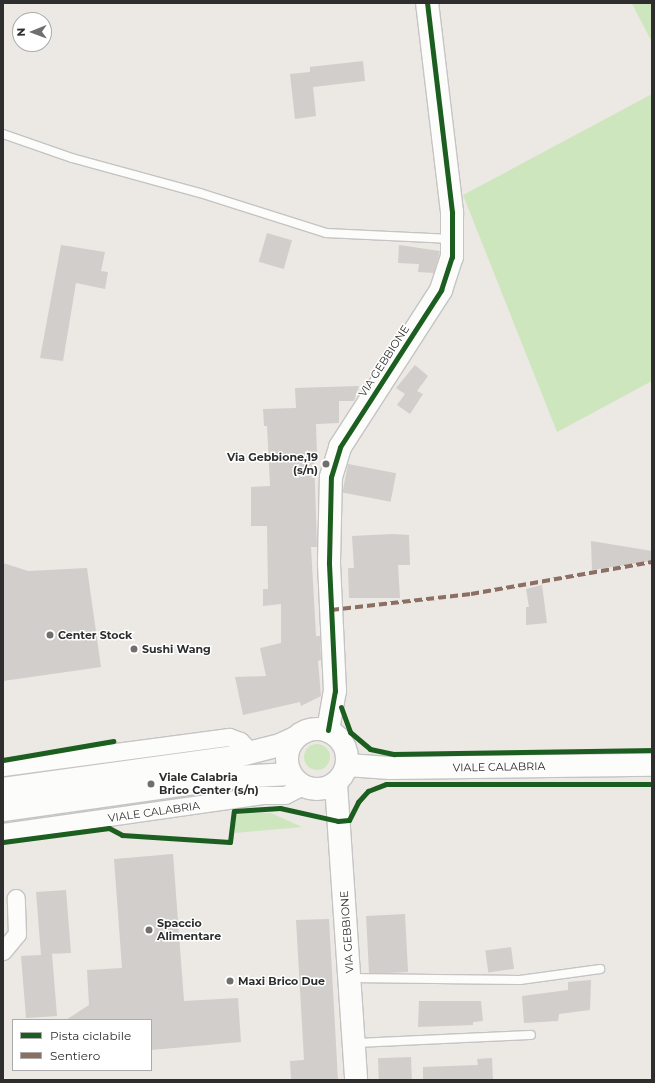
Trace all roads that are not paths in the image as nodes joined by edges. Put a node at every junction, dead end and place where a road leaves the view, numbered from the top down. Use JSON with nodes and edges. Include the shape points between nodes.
{"nodes":[{"id":1,"x":427,"y":3,"type":"edge"},
{"id":2,"x":3,"y":134,"type":"edge"},
{"id":3,"x":452,"y":239,"type":"junction"},
{"id":4,"x":328,"y":730,"type":"junction"},
{"id":5,"x":295,"y":738,"type":"junction"},
{"id":6,"x":252,"y":752,"type":"junction"},
{"id":7,"x":347,"y":765,"type":"junction"},
{"id":8,"x":652,"y":765,"type":"edge"},
{"id":9,"x":3,"y":767,"type":"edge"},
{"id":10,"x":297,"y":780,"type":"junction"},
{"id":11,"x":207,"y":782,"type":"junction"},
{"id":12,"x":336,"y":784,"type":"junction"},
{"id":13,"x":3,"y":789,"type":"edge"},
{"id":14,"x":210,"y":804,"type":"junction"},
{"id":15,"x":3,"y":810,"type":"edge"},
{"id":16,"x":3,"y":832,"type":"edge"},
{"id":17,"x":16,"y":898,"type":"dead end"},
{"id":18,"x":3,"y":951,"type":"edge"},
{"id":19,"x":600,"y":969,"type":"dead end"},
{"id":20,"x":350,"y":978,"type":"junction"},
{"id":21,"x":531,"y":1035,"type":"dead end"},
{"id":22,"x":354,"y":1043,"type":"junction"},
{"id":23,"x":356,"y":1080,"type":"edge"}],
"edges":[{"from":1,"to":3,"type":"main road","name":"VIA GEBBIONE","via":[[452,212]]},
{"from":2,"to":3,"type":"lane","via":[[72,158],[200,192],[326,233]]},
{"from":3,"to":4,"type":"main road","name":"VIA GEBBIONE","via":[[452,257],[441,290],[340,448],[332,477],[329,562],[335,691]]},
{"from":4,"to":5,"type":"main road","via":[[307,730]]},
{"from":4,"to":7,"type":"main road","via":[[344,744]]},
{"from":5,"to":6,"type":"main road"},
{"from":5,"to":10,"type":"main road","via":[[287,755]]},
{"from":6,"to":9,"type":"street","via":[[240,741],[229,737]]},
{"from":6,"to":13,"type":"main road"},
{"from":7,"to":8,"type":"main road","name":"VIALE CALABRIA","via":[[390,768]]},
{"from":7,"to":12,"type":"main road"},
{"from":10,"to":11,"type":"main road","name":"VIALE CALABRIA","via":[[237,777]]},
{"from":10,"to":12,"type":"main road","name":"VIALE CALABRIA","via":[[320,790]]},
{"from":10,"to":14,"type":"street","name":"VIALE CALABRIA","via":[[284,795],[262,795]]},
{"from":11,"to":14,"type":"street"},
{"from":11,"to":15,"type":"main road","name":"VIALE CALABRIA"},
{"from":12,"to":20,"type":"main road","name":"VIA GEBBIONE"},
{"from":14,"to":16,"type":"street","name":"VIALE CALABRIA"},
{"from":17,"to":18,"type":"street","via":[[17,934]]},
{"from":19,"to":20,"type":"lane","via":[[520,980]]},
{"from":20,"to":22,"type":"main road","name":"VIA GEBBIONE"},
{"from":21,"to":22,"type":"lane"},
{"from":22,"to":23,"type":"main road","name":"VIA GEBBIONE"}]}
